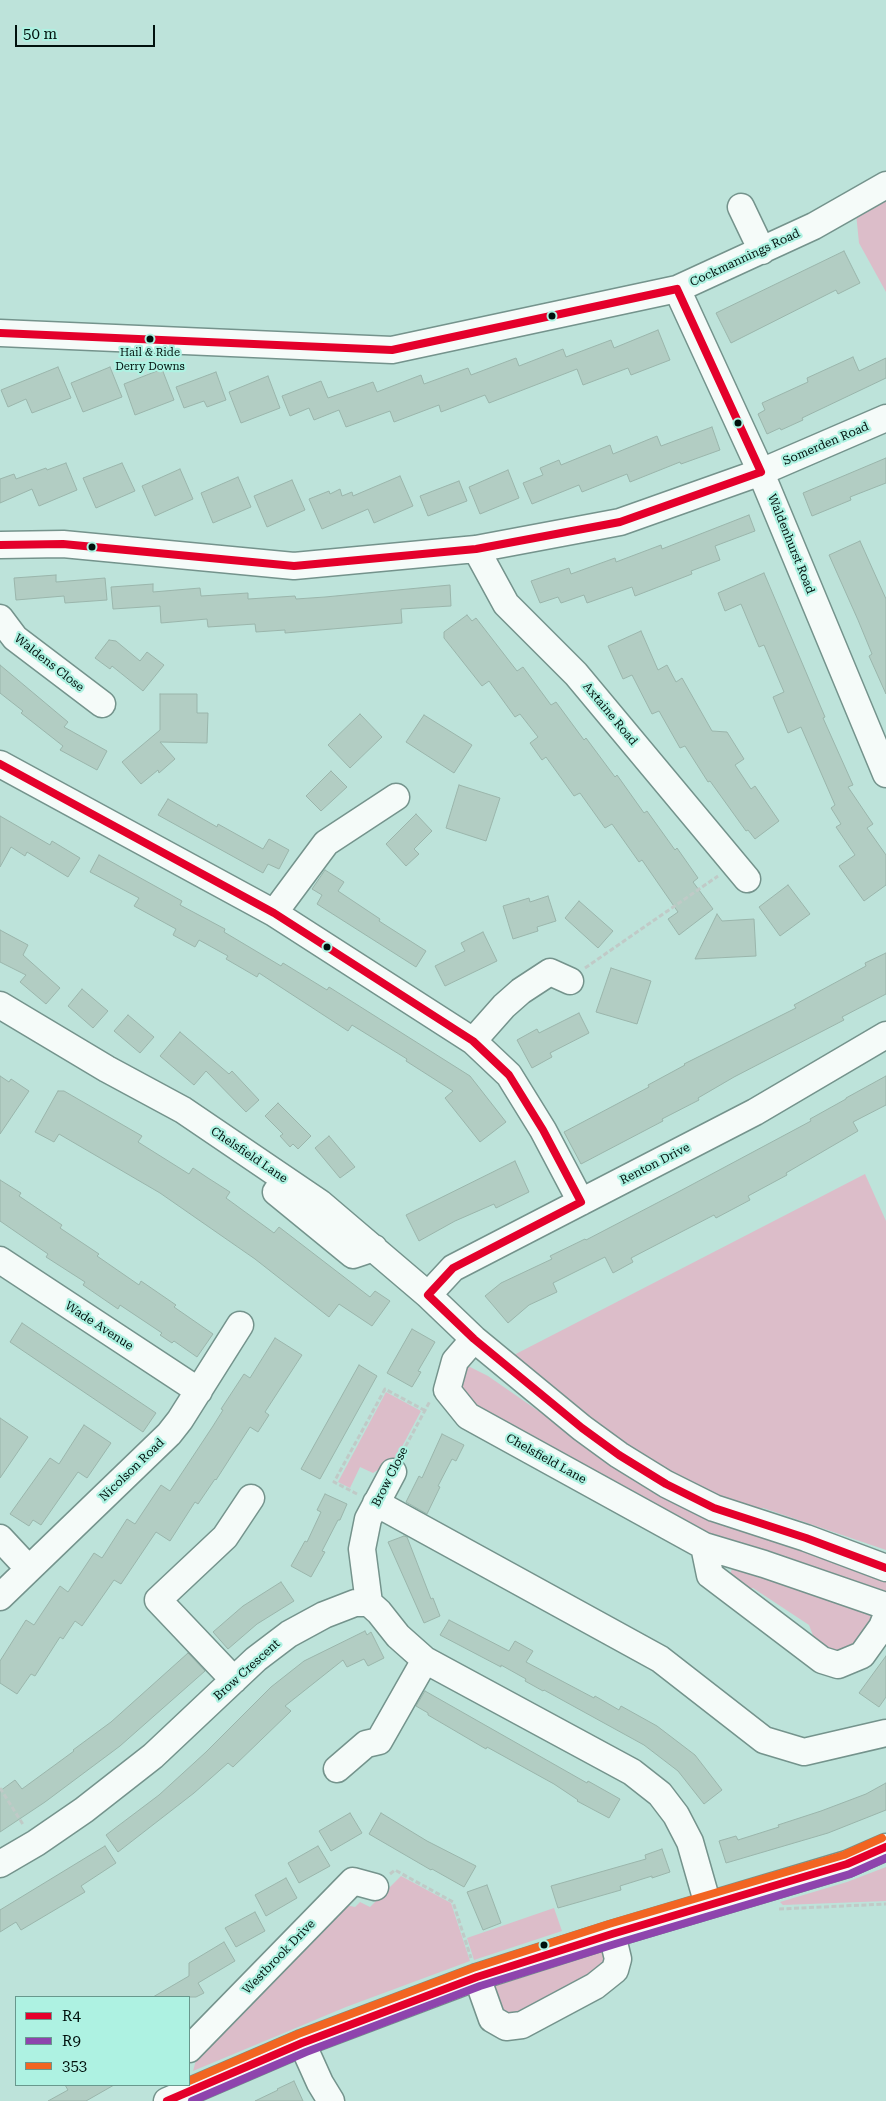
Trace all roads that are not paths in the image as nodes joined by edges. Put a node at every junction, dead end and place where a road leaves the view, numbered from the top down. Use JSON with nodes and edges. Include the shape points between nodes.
{"nodes":[{"id":1,"x":886,"y":185,"type":"edge"},
{"id":2,"x":741,"y":207,"type":"dead end"},
{"id":3,"x":762,"y":252,"type":"junction"},
{"id":4,"x":677,"y":290,"type":"junction"},
{"id":5,"x":0,"y":333,"type":"edge"},
{"id":6,"x":886,"y":418,"type":"edge"},
{"id":7,"x":761,"y":472,"type":"junction"},
{"id":8,"x":0,"y":545,"type":"edge"},
{"id":9,"x":476,"y":549,"type":"junction"},
{"id":10,"x":0,"y":618,"type":"edge"},
{"id":11,"x":102,"y":704,"type":"dead end"},
{"id":12,"x":0,"y":764,"type":"edge"},
{"id":13,"x":886,"y":774,"type":"edge"},
{"id":14,"x":396,"y":797,"type":"dead end"},
{"id":15,"x":741,"y":872,"type":"road end"},
{"id":16,"x":274,"y":913,"type":"junction"},
{"id":17,"x":555,"y":970,"type":"road end"},
{"id":18,"x":0,"y":1005,"type":"edge"},
{"id":19,"x":886,"y":1035,"type":"edge"},
{"id":20,"x":473,"y":1041,"type":"junction"},
{"id":21,"x":581,"y":1202,"type":"junction"},
{"id":22,"x":0,"y":1260,"type":"edge"},
{"id":23,"x":428,"y":1295,"type":"junction"},
{"id":24,"x":240,"y":1324,"type":"dead end"},
{"id":25,"x":474,"y":1339,"type":"junction"},
{"id":26,"x":198,"y":1391,"type":"junction"},
{"id":27,"x":392,"y":1472,"type":"road end"},
{"id":28,"x":251,"y":1498,"type":"dead end"},
{"id":29,"x":376,"y":1503,"type":"junction"},
{"id":30,"x":0,"y":1538,"type":"edge"},
{"id":31,"x":704,"y":1546,"type":"junction"},
{"id":32,"x":28,"y":1568,"type":"junction"},
{"id":33,"x":886,"y":1568,"type":"edge"},
{"id":34,"x":0,"y":1597,"type":"edge"},
{"id":35,"x":369,"y":1603,"type":"junction"},
{"id":36,"x":886,"y":1606,"type":"edge"},
{"id":37,"x":886,"y":1618,"type":"edge"},
{"id":38,"x":425,"y":1660,"type":"junction"},
{"id":39,"x":234,"y":1680,"type":"junction"},
{"id":40,"x":886,"y":1734,"type":"edge"},
{"id":41,"x":337,"y":1769,"type":"dead end"},
{"id":42,"x":886,"y":1847,"type":"edge"},
{"id":43,"x":0,"y":1864,"type":"edge"},
{"id":44,"x":375,"y":1887,"type":"road end"},
{"id":45,"x":708,"y":1905,"type":"junction"},
{"id":46,"x":612,"y":1934,"type":"junction"},
{"id":47,"x":477,"y":1977,"type":"junction"},
{"id":48,"x":302,"y":2043,"type":"junction"},
{"id":49,"x":190,"y":2048,"type":"edge"},
{"id":50,"x":189,"y":2088,"type":"edge"},
{"id":51,"x":167,"y":2101,"type":"edge"},
{"id":52,"x":331,"y":2101,"type":"edge"}],
"edges":[{"from":1,"to":3,"type":"street","name":"Cockmannings Road"},
{"from":2,"to":3,"type":"street"},
{"from":3,"to":4,"type":"street","name":"Cockmannings Road"},
{"from":4,"to":5,"type":"street","name":"Cockmannings Road","via":[[392,350]]},
{"from":4,"to":7,"type":"street","name":"Waldenhurst Road"},
{"from":6,"to":7,"type":"street","name":"Somerden Road"},
{"from":7,"to":9,"type":"street","name":"Somerden Road","via":[[620,522]]},
{"from":7,"to":13,"type":"street","name":"Waldenhurst Road"},
{"from":8,"to":9,"type":"street","name":"Somerden Road","via":[[63,544],[294,566]]},
{"from":9,"to":15,"type":"street","name":"Axtaine Road","via":[[506,604],[576,674]]},
{"from":10,"to":11,"type":"street","name":"Waldens Close","via":[[15,638]]},
{"from":12,"to":16,"type":"street"},
{"from":14,"to":16,"type":"street","via":[[326,843]]},
{"from":16,"to":20,"type":"street"},
{"from":17,"to":20,"type":"street","via":[[521,991]]},
{"from":18,"to":23,"type":"street","name":"Chelsfield Lane","via":[[183,1110],[320,1203]]},
{"from":19,"to":21,"type":"street","name":"Renton Drive","via":[[755,1112]]},
{"from":20,"to":21,"type":"street","via":[[509,1075]]},
{"from":21,"to":23,"type":"street","name":"Renton Drive","via":[[453,1268]]},
{"from":22,"to":26,"type":"street","name":"Wade Avenue"},
{"from":23,"to":25,"type":"street","name":"Chelsfield Lane"},
{"from":24,"to":26,"type":"street","name":"Nicolson Road"},
{"from":25,"to":31,"type":"street","name":"Chelsfield Lane","via":[[455,1361],[448,1390],[468,1416]]},
{"from":25,"to":33,"type":"street","name":"Chelsfield Lane","via":[[619,1456],[666,1484],[714,1508]]},
{"from":26,"to":32,"type":"street","name":"Nicolson Road","via":[[169,1434]]},
{"from":27,"to":29,"type":"street","name":"Brow Close"},
{"from":28,"to":39,"type":"street","via":[[225,1537],[158,1600]]},
{"from":29,"to":35,"type":"street","name":"Brow Close","via":[[368,1519],[362,1549]]},
{"from":29,"to":40,"type":"street","via":[[660,1659],[764,1740],[804,1752]]},
{"from":30,"to":32,"type":"street"},
{"from":31,"to":36,"type":"street","name":"Chelsfield Lane"},
{"from":31,"to":37,"type":"street","via":[[710,1575],[822,1660],[838,1665],[862,1655]]},
{"from":32,"to":34,"type":"street","name":"Nicolson Road"},
{"from":35,"to":38,"type":"street"},
{"from":35,"to":39,"type":"street","name":"Brow Crescent","via":[[355,1603],[324,1615],[289,1634]]},
{"from":38,"to":41,"type":"street","via":[[379,1741],[366,1744]]},
{"from":38,"to":45,"type":"street","via":[[632,1772],[660,1794],[690,1842]]},
{"from":39,"to":43,"type":"street","name":"Brow Crescent","via":[[153,1756],[84,1810]]},
{"from":42,"to":45,"type":"street","via":[[847,1864]]},
{"from":44,"to":49,"type":"street","name":"Westbrook Drive","via":[[354,1881]]},
{"from":45,"to":46,"type":"street"},
{"from":46,"to":47,"type":"street"},
{"from":46,"to":47,"type":"street","via":[[618,1959],[615,1970],[595,1986],[522,2025],[506,2027],[492,2019]]},
{"from":47,"to":48,"type":"street"},
{"from":48,"to":50,"type":"street"},
{"from":48,"to":52,"type":"street"},
{"from":50,"to":51,"type":"street"}]}
